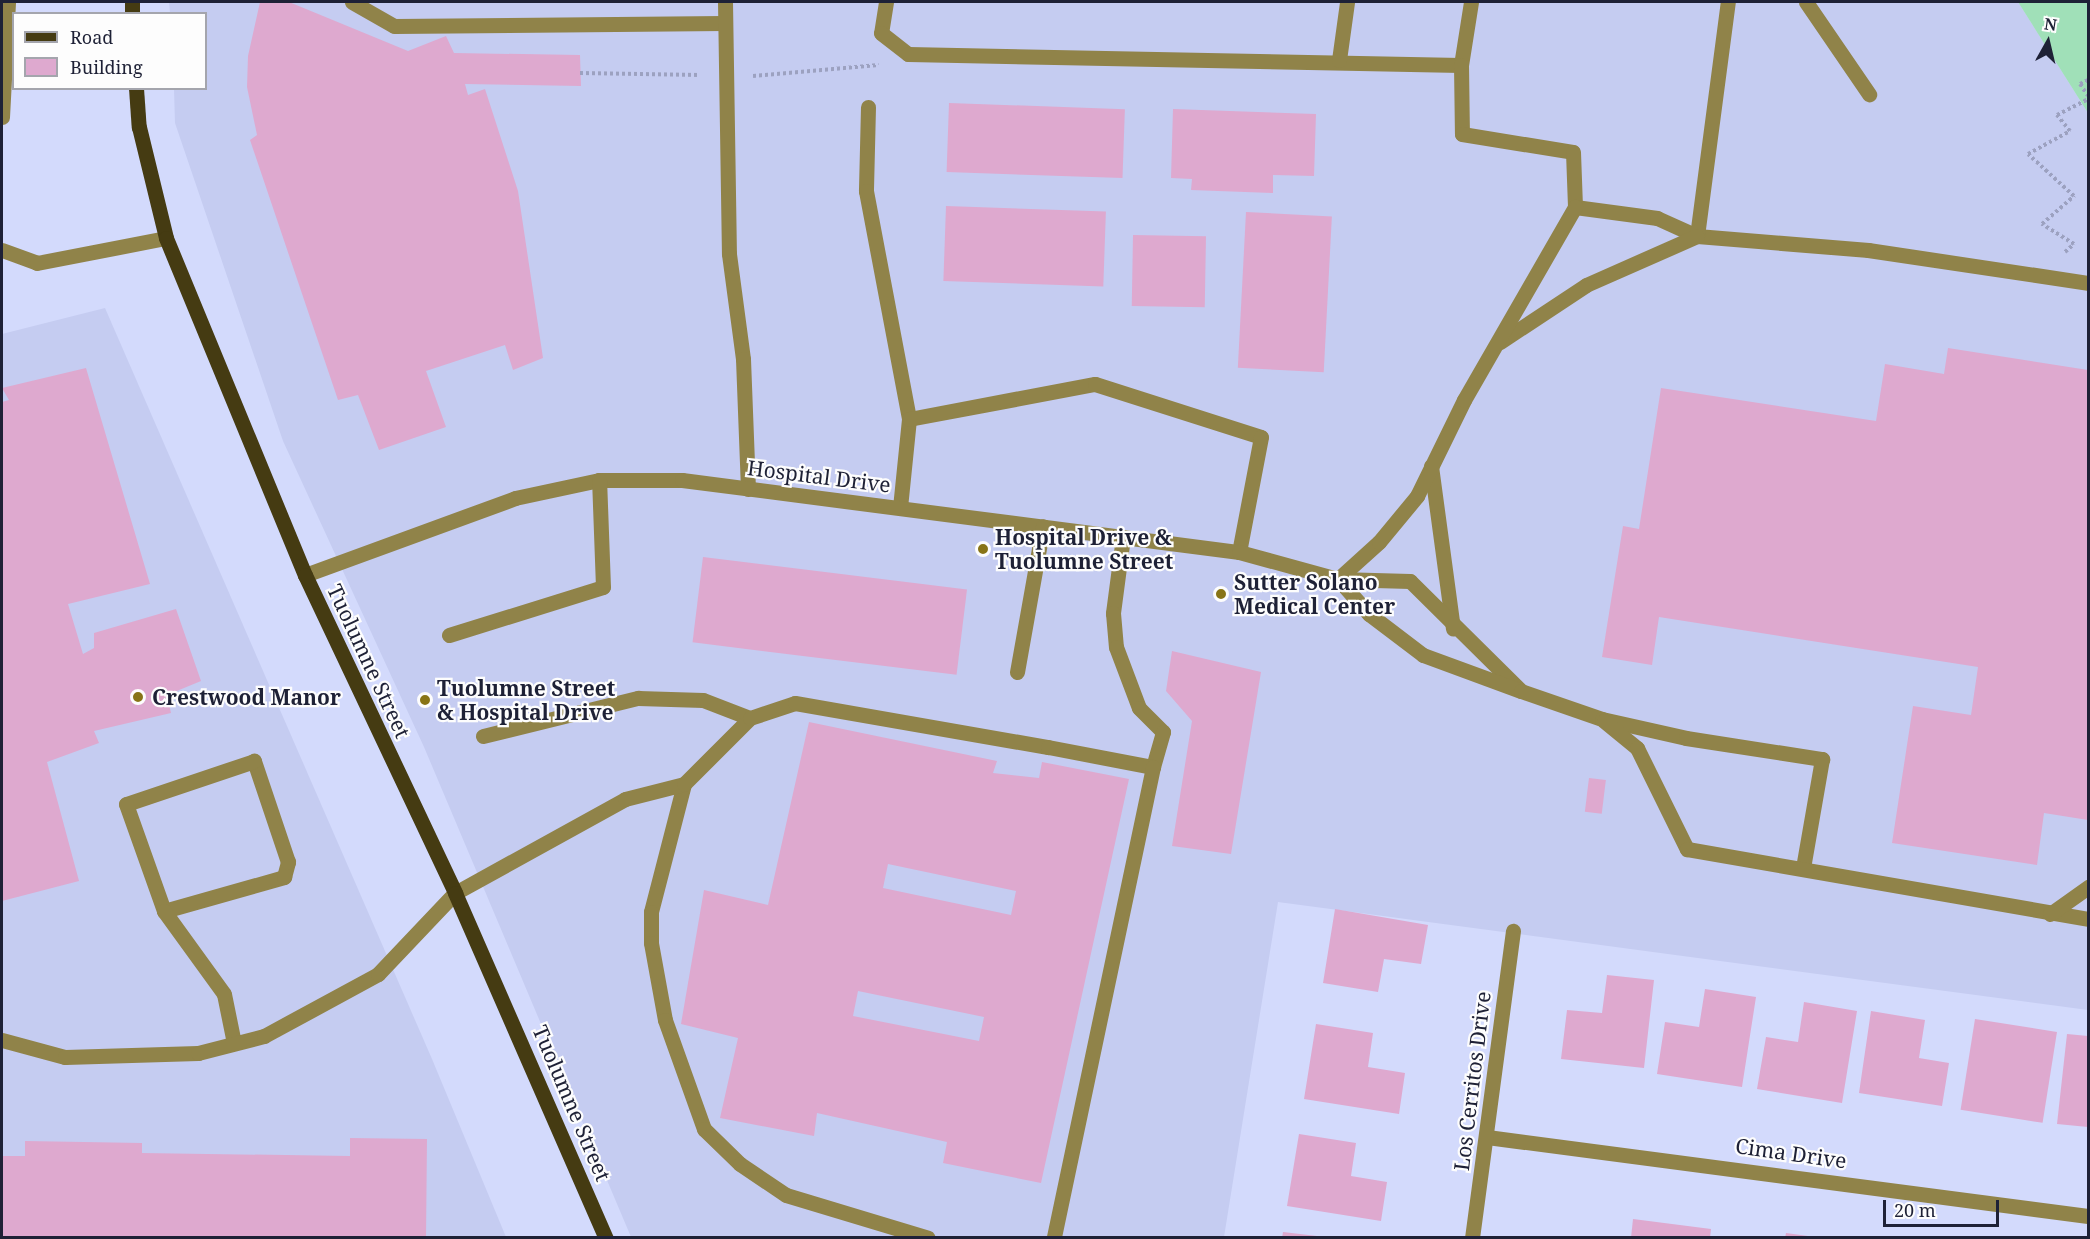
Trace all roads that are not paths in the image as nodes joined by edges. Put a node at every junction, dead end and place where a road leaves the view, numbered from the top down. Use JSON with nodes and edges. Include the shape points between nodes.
{"nodes":[{"id":1,"x":8,"y":2,"type":"edge"},
{"id":2,"x":352,"y":2,"type":"edge"},
{"id":3,"x":725,"y":2,"type":"edge"},
{"id":4,"x":886,"y":2,"type":"edge"},
{"id":5,"x":1347,"y":2,"type":"edge"},
{"id":6,"x":1471,"y":2,"type":"edge"},
{"id":7,"x":1728,"y":2,"type":"edge"},
{"id":8,"x":1806,"y":2,"type":"edge"},
{"id":9,"x":724,"y":23,"type":"junction"},
{"id":10,"x":1339,"y":60,"type":"junction"},
{"id":11,"x":1461,"y":65,"type":"junction"},
{"id":12,"x":136,"y":90,"type":"edge"},
{"id":13,"x":1869,"y":94,"type":"dead end"},
{"id":14,"x":868,"y":107,"type":"dead end"},
{"id":15,"x":2,"y":117,"type":"edge"},
{"id":16,"x":1575,"y":207,"type":"junction"},
{"id":17,"x":1697,"y":236,"type":"junction"},
{"id":18,"x":166,"y":238,"type":"junction"},
{"id":19,"x":2,"y":250,"type":"edge"},
{"id":20,"x":2088,"y":283,"type":"edge"},
{"id":21,"x":1497,"y":344,"type":"junction"},
{"id":22,"x":909,"y":419,"type":"junction"},
{"id":23,"x":1430,"y":465,"type":"junction"},
{"id":24,"x":599,"y":480,"type":"junction"},
{"id":25,"x":748,"y":489,"type":"junction"},
{"id":26,"x":900,"y":507,"type":"junction"},
{"id":27,"x":1043,"y":526,"type":"junction"},
{"id":28,"x":1123,"y":537,"type":"junction"},
{"id":29,"x":1239,"y":552,"type":"junction"},
{"id":30,"x":305,"y":575,"type":"junction"},
{"id":31,"x":1338,"y":579,"type":"junction"},
{"id":32,"x":1454,"y":629,"type":"junction"},
{"id":33,"x":449,"y":635,"type":"dead end"},
{"id":34,"x":1017,"y":672,"type":"dead end"},
{"id":35,"x":1521,"y":691,"type":"junction"},
{"id":36,"x":750,"y":718,"type":"junction"},
{"id":37,"x":1602,"y":719,"type":"junction"},
{"id":38,"x":483,"y":736,"type":"dead end"},
{"id":39,"x":1153,"y":767,"type":"junction"},
{"id":40,"x":684,"y":784,"type":"junction"},
{"id":41,"x":1803,"y":868,"type":"junction"},
{"id":42,"x":2088,"y":887,"type":"edge"},
{"id":43,"x":455,"y":893,"type":"junction"},
{"id":44,"x":164,"y":911,"type":"junction"},
{"id":45,"x":2050,"y":914,"type":"junction"},
{"id":46,"x":2088,"y":920,"type":"edge"},
{"id":47,"x":1513,"y":931,"type":"dead end"},
{"id":48,"x":2,"y":1040,"type":"edge"},
{"id":49,"x":234,"y":1043,"type":"junction"},
{"id":50,"x":1487,"y":1137,"type":"junction"},
{"id":51,"x":2088,"y":1216,"type":"edge"},
{"id":52,"x":606,"y":1238,"type":"edge"},
{"id":53,"x":928,"y":1238,"type":"edge"},
{"id":54,"x":1054,"y":1238,"type":"edge"},
{"id":55,"x":1473,"y":1238,"type":"edge"}],
"edges":[{"from":1,"to":15,"type":"street"},
{"from":2,"to":9,"type":"street","via":[[394,26]]},
{"from":3,"to":9,"type":"street"},
{"from":4,"to":10,"type":"street","via":[[881,33],[908,54]]},
{"from":5,"to":10,"type":"street"},
{"from":6,"to":11,"type":"street"},
{"from":7,"to":17,"type":"street"},
{"from":8,"to":13,"type":"street"},
{"from":9,"to":25,"type":"street","via":[[729,254],[743,359]]},
{"from":10,"to":11,"type":"street"},
{"from":11,"to":16,"type":"street","via":[[1462,134],[1573,152]]},
{"from":12,"to":18,"type":"main road","name":"Tuolumne Street","via":[[139,127]]},
{"from":14,"to":22,"type":"street","via":[[866,191]]},
{"from":16,"to":17,"type":"street","via":[[1657,218]]},
{"from":16,"to":21,"type":"street"},
{"from":17,"to":20,"type":"street","via":[[1868,250]]},
{"from":17,"to":21,"type":"street","via":[[1586,285]]},
{"from":18,"to":19,"type":"street","via":[[37,263]]},
{"from":18,"to":30,"type":"main road","name":"Tuolumne Street"},
{"from":21,"to":23,"type":"street"},
{"from":22,"to":26,"type":"street"},
{"from":22,"to":29,"type":"street","via":[[1095,384],[1261,437]]},
{"from":23,"to":31,"type":"street","via":[[1418,496],[1379,542]]},
{"from":23,"to":32,"type":"street"},
{"from":24,"to":25,"type":"street","name":"Hospital Drive","via":[[681,480]]},
{"from":24,"to":30,"type":"street","name":"Hospital Drive","via":[[515,498]]},
{"from":24,"to":33,"type":"street","via":[[603,587]]},
{"from":25,"to":26,"type":"street","name":"Hospital Drive"},
{"from":26,"to":27,"type":"street","name":"Hospital Drive"},
{"from":27,"to":28,"type":"street","name":"Hospital Drive"},
{"from":27,"to":34,"type":"street"},
{"from":28,"to":29,"type":"street","name":"Hospital Drive"},
{"from":28,"to":39,"type":"street","via":[[1113,613],[1116,647],[1139,708],[1163,732]]},
{"from":29,"to":31,"type":"street","name":"Hospital Drive"},
{"from":30,"to":43,"type":"main road","name":"Tuolumne Street"},
{"from":31,"to":32,"type":"street","name":"Hospital Drive","via":[[1410,581]]},
{"from":31,"to":35,"type":"street","via":[[1369,614],[1423,655]]},
{"from":32,"to":35,"type":"street","name":"Hospital Drive"},
{"from":35,"to":37,"type":"street"},
{"from":36,"to":38,"type":"street","via":[[703,700],[638,698]]},
{"from":36,"to":39,"type":"street","via":[[795,703]]},
{"from":36,"to":40,"type":"street"},
{"from":37,"to":41,"type":"street","via":[[1637,748],[1688,849]]},
{"from":37,"to":41,"type":"street","via":[[1822,759]]},
{"from":39,"to":54,"type":"street"},
{"from":40,"to":43,"type":"street","via":[[625,799]]},
{"from":40,"to":53,"type":"street","via":[[651,912],[651,942],[665,1020],[704,1129],[740,1164],[786,1195]]},
{"from":41,"to":45,"type":"street"},
{"from":42,"to":45,"type":"street"},
{"from":43,"to":49,"type":"street","via":[[378,974],[264,1036]]},
{"from":43,"to":52,"type":"main road","name":"Tuolumne Street"},
{"from":44,"to":44,"type":"street","via":[[126,804],[254,761],[288,862],[285,877]]},
{"from":44,"to":49,"type":"street","via":[[224,994]]},
{"from":45,"to":46,"type":"street"},
{"from":47,"to":50,"type":"street","name":"Los Cerritos Drive"},
{"from":48,"to":49,"type":"street","via":[[65,1057],[198,1053]]},
{"from":50,"to":51,"type":"street","name":"Cima Drive"},
{"from":50,"to":55,"type":"street","name":"Los Cerritos Drive"}]}
